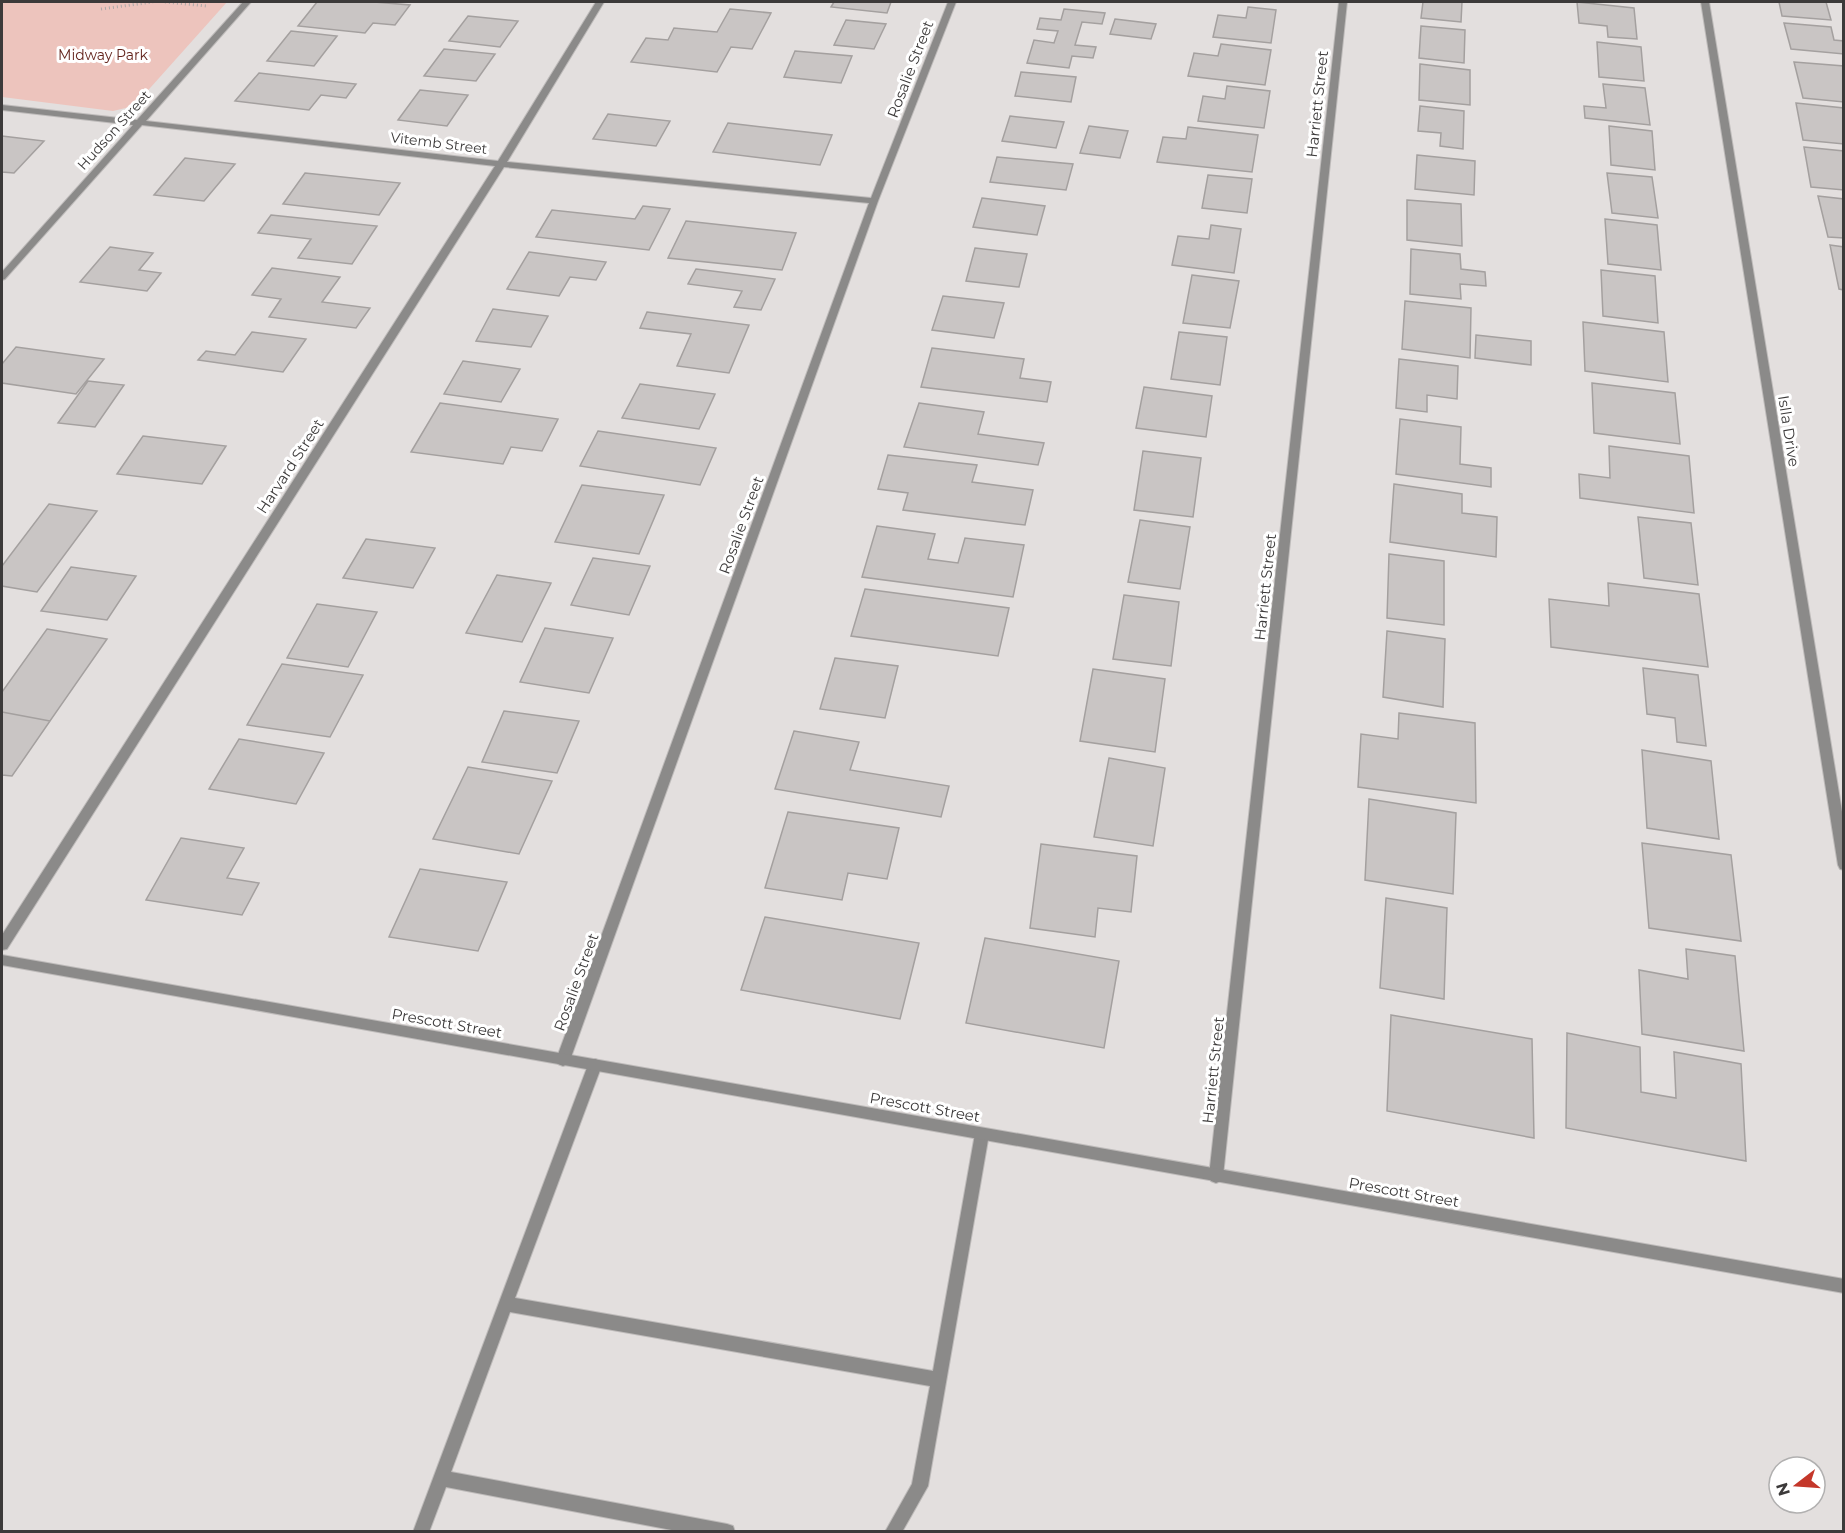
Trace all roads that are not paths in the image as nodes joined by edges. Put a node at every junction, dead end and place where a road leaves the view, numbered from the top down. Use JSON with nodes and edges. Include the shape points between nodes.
{"nodes":[{"id":1,"x":247,"y":2,"type":"edge"},
{"id":2,"x":600,"y":2,"type":"edge"},
{"id":3,"x":952,"y":2,"type":"edge"},
{"id":4,"x":1343,"y":2,"type":"edge"},
{"id":5,"x":1705,"y":2,"type":"edge"},
{"id":6,"x":2,"y":107,"type":"edge"},
{"id":7,"x":139,"y":122,"type":"junction"},
{"id":8,"x":501,"y":164,"type":"junction"},
{"id":9,"x":874,"y":201,"type":"junction"},
{"id":10,"x":2,"y":277,"type":"edge"},
{"id":11,"x":1844,"y":865,"type":"edge"},
{"id":12,"x":2,"y":945,"type":"edge"},
{"id":13,"x":2,"y":960,"type":"edge"},
{"id":14,"x":563,"y":1060,"type":"junction"},
{"id":15,"x":595,"y":1065,"type":"junction"},
{"id":16,"x":982,"y":1134,"type":"junction"},
{"id":17,"x":1216,"y":1176,"type":"junction"},
{"id":18,"x":1844,"y":1286,"type":"edge"},
{"id":19,"x":506,"y":1304,"type":"junction"},
{"id":20,"x":939,"y":1380,"type":"junction"},
{"id":21,"x":442,"y":1478,"type":"junction"},
{"id":22,"x":421,"y":1532,"type":"edge"},
{"id":23,"x":727,"y":1532,"type":"edge"},
{"id":24,"x":893,"y":1532,"type":"edge"}],
"edges":[{"from":1,"to":7,"type":"street","name":"Hudson Street"},
{"from":2,"to":8,"type":"street","name":"Harvard Street"},
{"from":3,"to":9,"type":"street","name":"Rosalie Street"},
{"from":4,"to":17,"type":"street","name":"Harriett Street"},
{"from":5,"to":11,"type":"street","name":"Islla Drive"},
{"from":6,"to":7,"type":"street","name":"Vitemb Street"},
{"from":7,"to":8,"type":"street","name":"Vitemb Street"},
{"from":7,"to":10,"type":"street","name":"Hudson Street"},
{"from":8,"to":9,"type":"street","name":"Vitemb Street"},
{"from":8,"to":12,"type":"street","name":"Harvard Street"},
{"from":9,"to":14,"type":"street","name":"Rosalie Street"},
{"from":13,"to":14,"type":"street","name":"Prescott Street"},
{"from":14,"to":15,"type":"street","name":"Prescott Street"},
{"from":15,"to":16,"type":"street","name":"Prescott Street"},
{"from":15,"to":19,"type":"street"},
{"from":16,"to":17,"type":"street","name":"Prescott Street"},
{"from":16,"to":20,"type":"street"},
{"from":17,"to":18,"type":"street","name":"Prescott Street"},
{"from":19,"to":20,"type":"street"},
{"from":19,"to":21,"type":"street"},
{"from":20,"to":24,"type":"street","via":[[920,1486]]},
{"from":21,"to":22,"type":"street"},
{"from":21,"to":23,"type":"street"}]}
